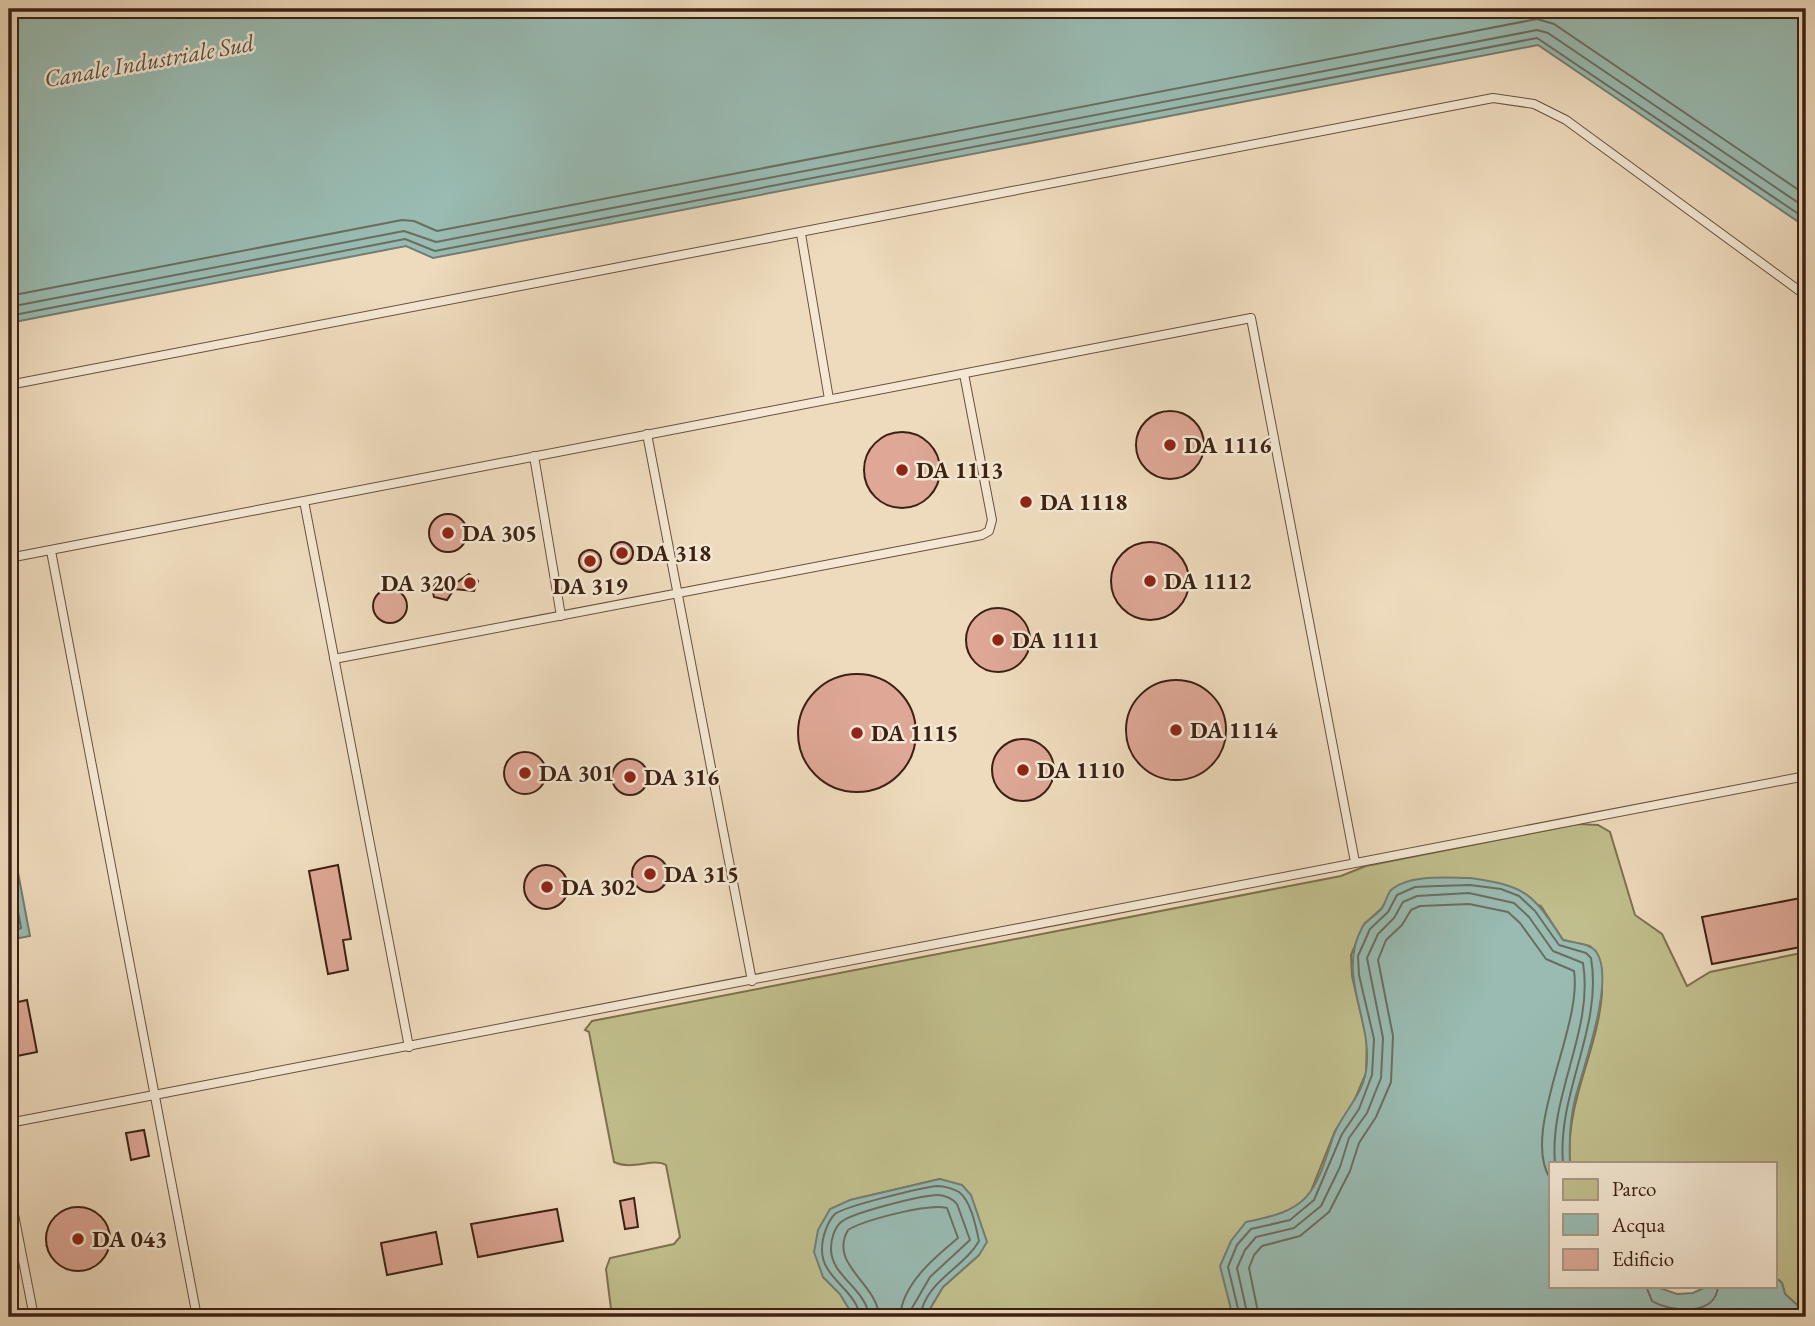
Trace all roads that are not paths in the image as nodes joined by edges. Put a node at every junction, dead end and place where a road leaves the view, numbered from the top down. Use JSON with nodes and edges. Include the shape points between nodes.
{"nodes":[{"id":1,"x":801,"y":234,"type":"junction"},
{"id":2,"x":1806,"y":301,"type":"edge"},
{"id":3,"x":964,"y":374,"type":"junction"},
{"id":4,"x":9,"y":385,"type":"edge"},
{"id":5,"x":829,"y":399,"type":"junction"},
{"id":6,"x":647,"y":434,"type":"junction"},
{"id":7,"x":534,"y":456,"type":"junction"},
{"id":8,"x":304,"y":501,"type":"junction"},
{"id":9,"x":51,"y":551,"type":"junction"},
{"id":10,"x":9,"y":558,"type":"edge"},
{"id":11,"x":676,"y":594,"type":"junction"},
{"id":12,"x":561,"y":616,"type":"junction"},
{"id":13,"x":334,"y":659,"type":"junction"},
{"id":14,"x":1806,"y":776,"type":"edge"},
{"id":15,"x":1355,"y":862,"type":"junction"},
{"id":16,"x":752,"y":981,"type":"junction"},
{"id":17,"x":409,"y":1047,"type":"junction"},
{"id":18,"x":155,"y":1094,"type":"junction"},
{"id":19,"x":9,"y":1123,"type":"edge"},
{"id":20,"x":9,"y":1189,"type":"edge"},
{"id":21,"x":34,"y":1317,"type":"edge"},
{"id":22,"x":197,"y":1317,"type":"edge"}],
"edges":[{"from":1,"to":2,"type":"lane","via":[[1493,98],[1534,104],[1566,120],[1801,292]]},
{"from":1,"to":4,"type":"lane"},
{"from":1,"to":5,"type":"lane"},
{"from":3,"to":5,"type":"lane"},
{"from":3,"to":11,"type":"lane","via":[[992,520],[989,531]]},
{"from":3,"to":15,"type":"lane","via":[[1251,318]]},
{"from":5,"to":6,"type":"lane"},
{"from":6,"to":7,"type":"lane"},
{"from":6,"to":11,"type":"lane"},
{"from":7,"to":8,"type":"lane"},
{"from":7,"to":12,"type":"lane"},
{"from":8,"to":9,"type":"lane"},
{"from":8,"to":13,"type":"lane"},
{"from":9,"to":10,"type":"lane"},
{"from":9,"to":18,"type":"lane"},
{"from":11,"to":12,"type":"lane"},
{"from":11,"to":16,"type":"lane"},
{"from":12,"to":13,"type":"lane"},
{"from":13,"to":17,"type":"lane"},
{"from":14,"to":15,"type":"lane"},
{"from":15,"to":16,"type":"lane"},
{"from":16,"to":17,"type":"lane"},
{"from":17,"to":18,"type":"lane"},
{"from":18,"to":19,"type":"lane"},
{"from":18,"to":22,"type":"lane"},
{"from":20,"to":21,"type":"lane"}]}
